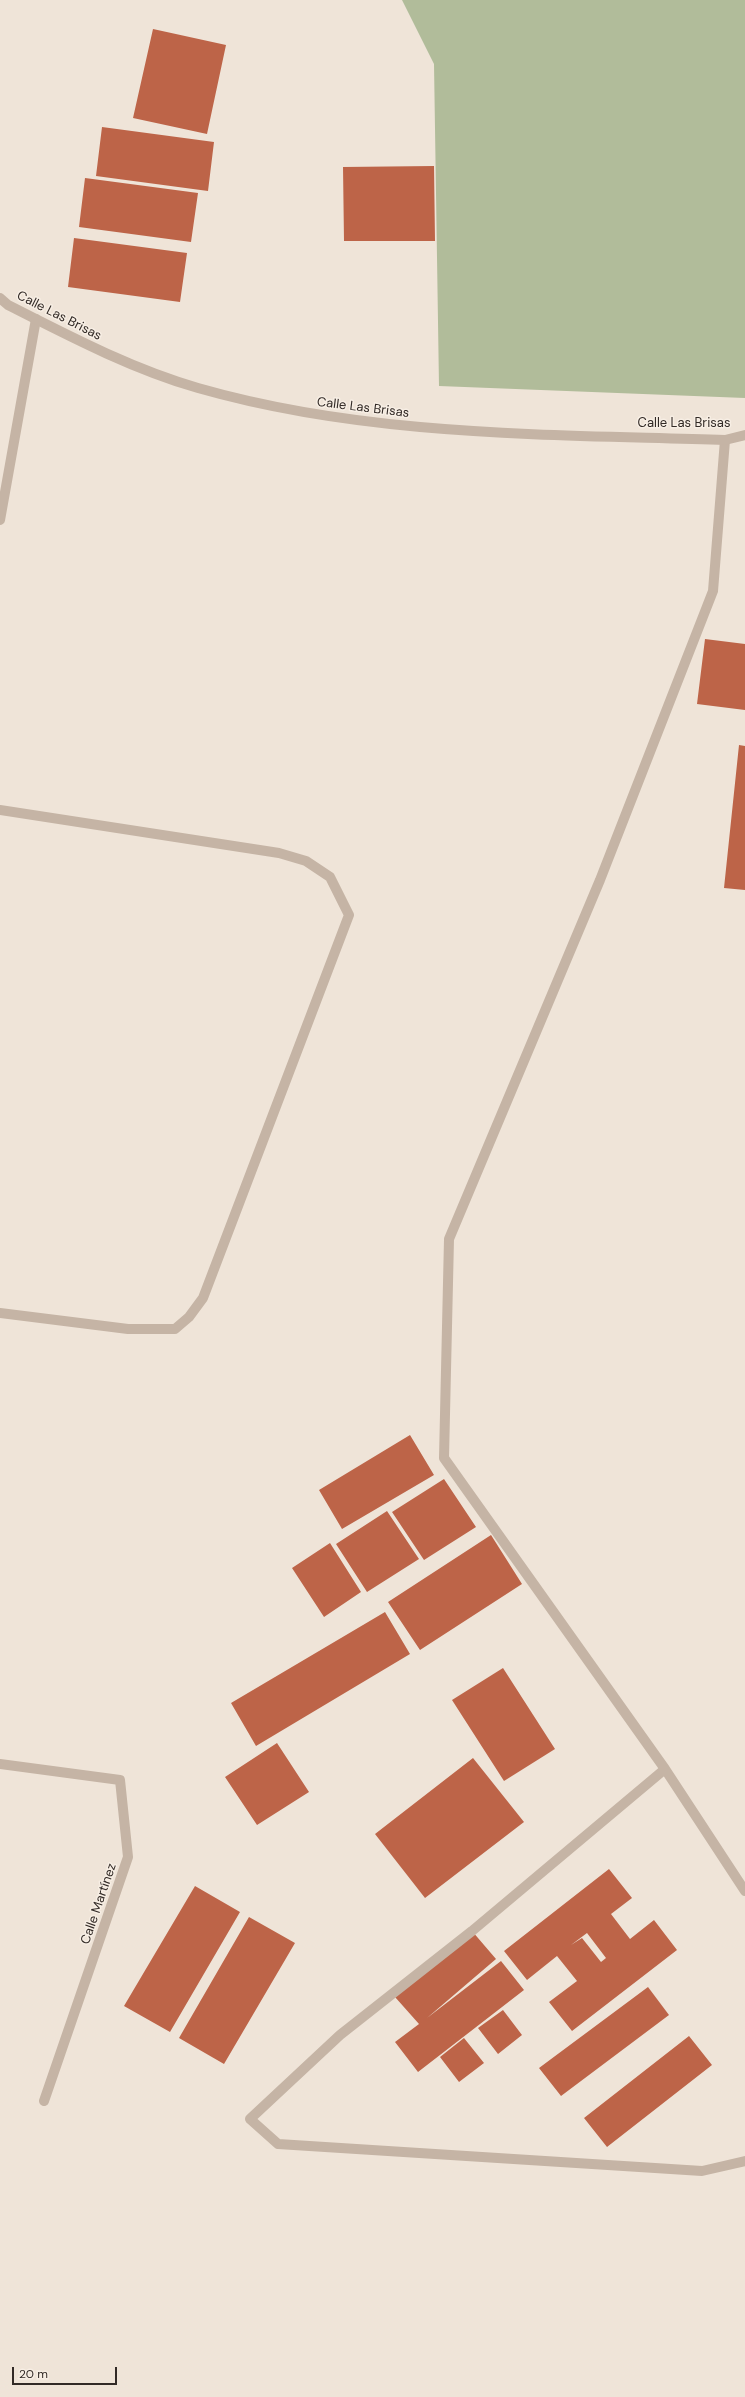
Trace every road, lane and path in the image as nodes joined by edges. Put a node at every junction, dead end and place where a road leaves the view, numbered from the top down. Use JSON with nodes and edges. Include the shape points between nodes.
{"nodes":[{"id":1,"x":0,"y":298,"type":"edge"},
{"id":2,"x":36,"y":319,"type":"junction"},
{"id":3,"x":745,"y":435,"type":"edge"},
{"id":4,"x":725,"y":440,"type":"junction"},
{"id":5,"x":0,"y":520,"type":"edge"},
{"id":6,"x":0,"y":810,"type":"edge"},
{"id":7,"x":0,"y":1313,"type":"edge"},
{"id":8,"x":0,"y":1764,"type":"edge"},
{"id":9,"x":665,"y":1769,"type":"junction"},
{"id":10,"x":745,"y":1891,"type":"edge"},
{"id":11,"x":44,"y":2101,"type":"dead end"},
{"id":12,"x":745,"y":2161,"type":"edge"}],
"edges":[{"from":1,"to":2,"type":"street","name":"Calle Las Brisas","via":[[8,305]]},
{"from":2,"to":4,"type":"street","name":"Calle Las Brisas","via":[[96,349],[197,388],[308,414],[449,431]]},
{"from":2,"to":5,"type":"street"},
{"from":3,"to":4,"type":"street","name":"Calle Las Brisas"},
{"from":4,"to":9,"type":"street","via":[[713,590],[600,880],[449,1239],[444,1458]]},
{"from":6,"to":7,"type":"street","via":[[279,853],[306,860],[330,877],[349,915],[203,1298],[189,1317],[175,1329],[128,1329]]},
{"from":8,"to":11,"type":"street","name":"Calle Martínez","via":[[120,1780],[128,1857]]},
{"from":9,"to":10,"type":"street"},
{"from":9,"to":12,"type":"street","via":[[472,1931],[340,2035],[250,2119],[278,2144],[702,2171]]}]}
